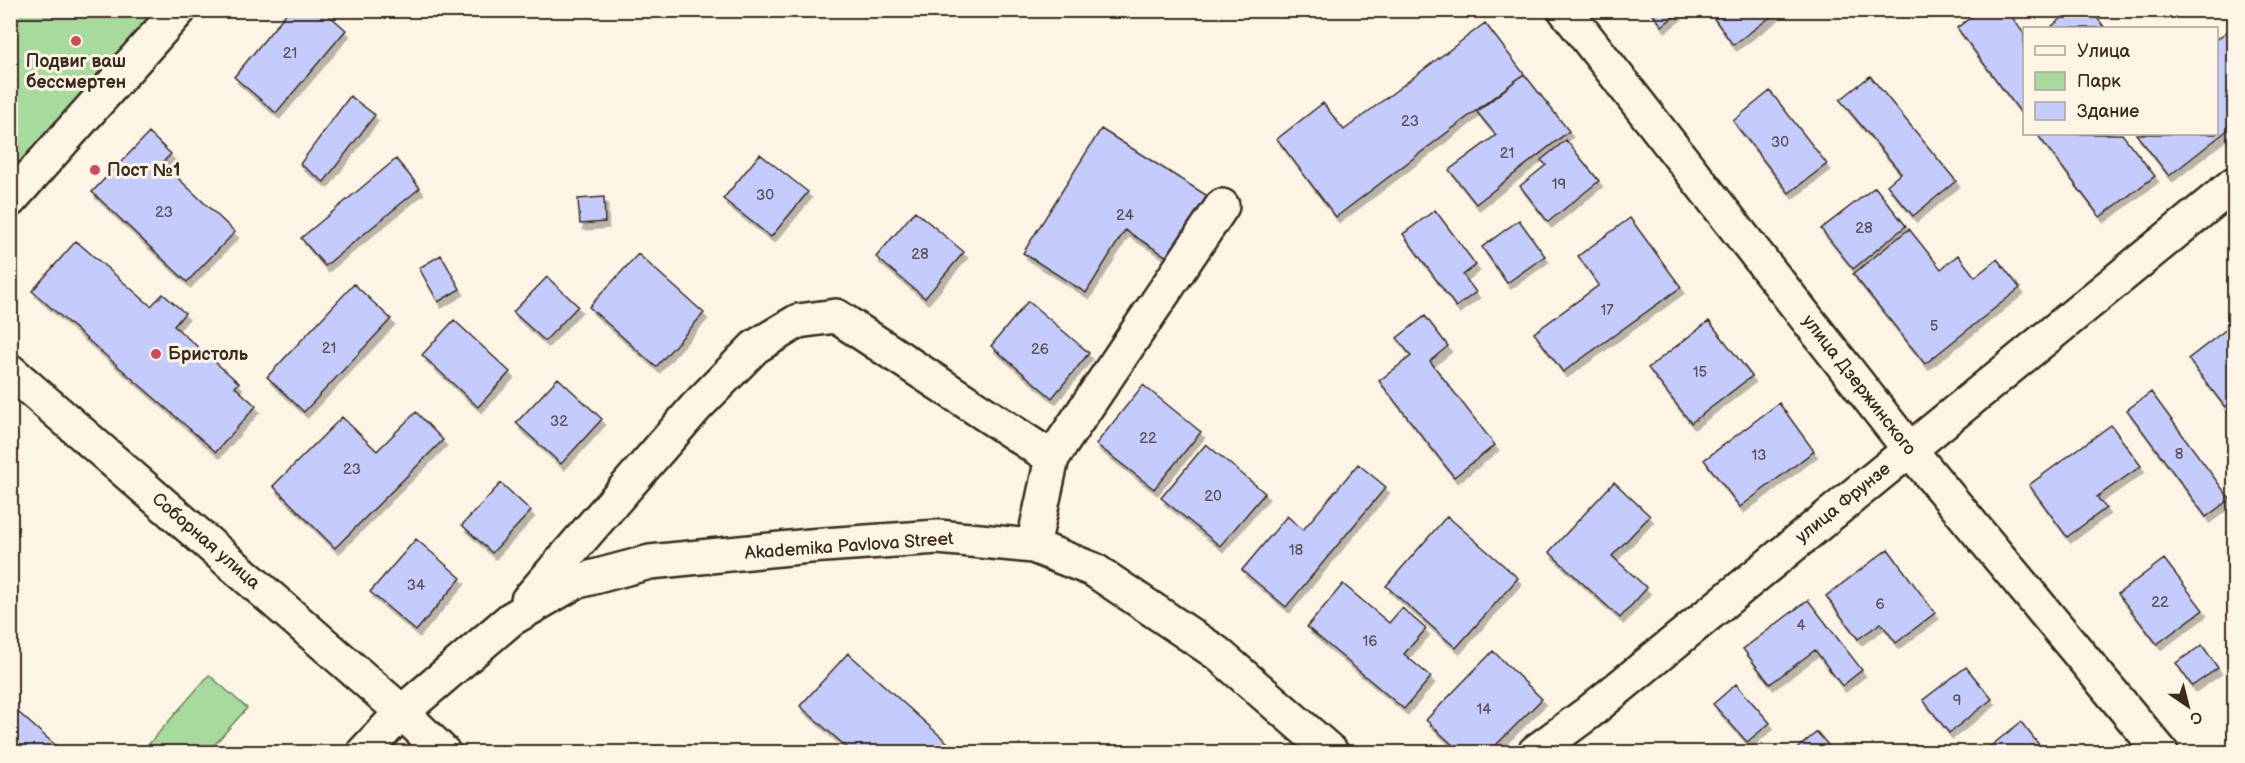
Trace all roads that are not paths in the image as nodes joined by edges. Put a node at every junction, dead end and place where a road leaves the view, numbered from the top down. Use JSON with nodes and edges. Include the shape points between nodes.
{"nodes":[{"id":1,"x":179,"y":10,"type":"edge"},
{"id":2,"x":1565,"y":10,"type":"edge"},
{"id":3,"x":2235,"y":184,"type":"edge"},
{"id":4,"x":10,"y":200,"type":"edge"},
{"id":5,"x":1222,"y":206,"type":"dead end"},
{"id":6,"x":10,"y":371,"type":"edge"},
{"id":7,"x":1909,"y":449,"type":"junction"},
{"id":8,"x":1053,"y":458,"type":"junction"},
{"id":9,"x":1033,"y":546,"type":"junction"},
{"id":10,"x":512,"y":619,"type":"junction"},
{"id":11,"x":402,"y":712,"type":"junction"},
{"id":12,"x":364,"y":753,"type":"edge"},
{"id":13,"x":443,"y":753,"type":"edge"},
{"id":14,"x":1331,"y":753,"type":"edge"},
{"id":15,"x":1534,"y":753,"type":"edge"},
{"id":16,"x":2161,"y":753,"type":"edge"}],
"edges":[{"from":1,"to":4,"type":"street"},
{"from":2,"to":7,"type":"street","name":"улица Дзержинского"},
{"from":3,"to":7,"type":"street","name":"улица Фрунзе"},
{"from":5,"to":8,"type":"street"},
{"from":6,"to":11,"type":"street","name":"Соборная улица"},
{"from":7,"to":15,"type":"street","name":"улица Фрунзе"},
{"from":7,"to":16,"type":"street","name":"улица Дзержинского"},
{"from":8,"to":9,"type":"street"},
{"from":8,"to":10,"type":"street","via":[[836,316],[798,321],[755,347],[696,407]]},
{"from":9,"to":10,"type":"street","name":"Akademika Pavlova Street","via":[[938,537],[650,562],[575,582]]},
{"from":9,"to":14,"type":"street","name":"Akademika Pavlova Street","via":[[1094,570],[1217,653]]},
{"from":10,"to":11,"type":"street","name":"Akademika Pavlova Street"},
{"from":11,"to":12,"type":"street","name":"Akademika Pavlova Street"},
{"from":11,"to":13,"type":"street","name":"Соборная улица"}]}
